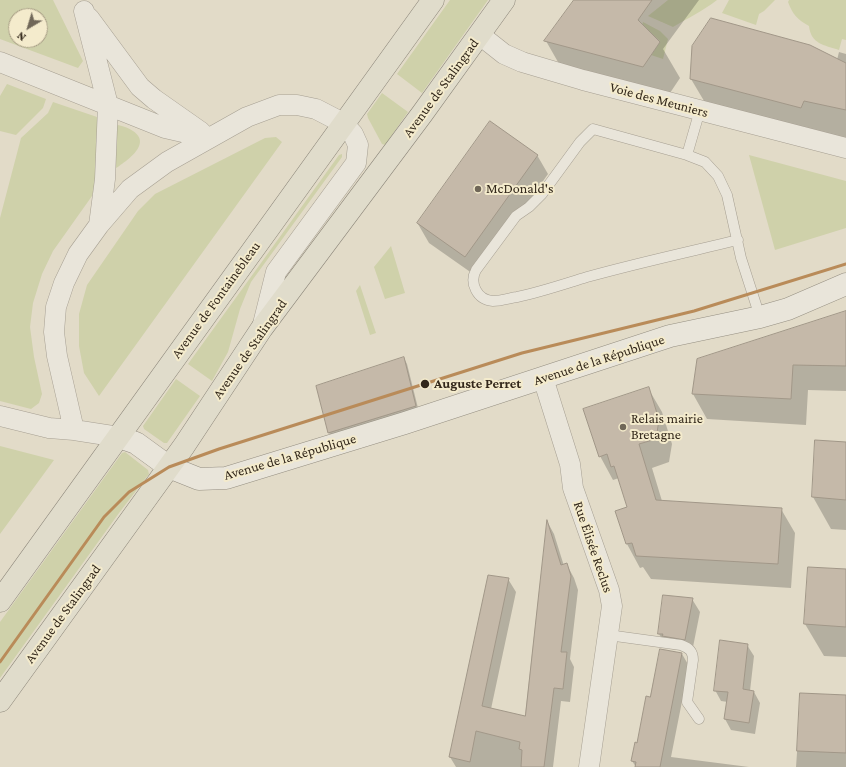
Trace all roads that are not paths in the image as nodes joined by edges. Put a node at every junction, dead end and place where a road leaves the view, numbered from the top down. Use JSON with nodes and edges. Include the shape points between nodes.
{"nodes":[{"id":1,"x":433,"y":0,"type":"edge"},
{"id":2,"x":504,"y":0,"type":"edge"},
{"id":3,"x":81,"y":5,"type":"edge"},
{"id":4,"x":480,"y":35,"type":"junction"},
{"id":5,"x":0,"y":62,"type":"edge"},
{"id":6,"x":108,"y":105,"type":"junction"},
{"id":7,"x":700,"y":110,"type":"junction"},
{"id":8,"x":343,"y":123,"type":"junction"},
{"id":9,"x":209,"y":138,"type":"junction"},
{"id":10,"x":846,"y":148,"type":"edge"},
{"id":11,"x":687,"y":155,"type":"junction"},
{"id":12,"x":99,"y":225,"type":"junction"},
{"id":13,"x":738,"y":240,"type":"junction"},
{"id":14,"x":846,"y":284,"type":"edge"},
{"id":15,"x":760,"y":317,"type":"junction"},
{"id":16,"x":262,"y":328,"type":"junction"},
{"id":17,"x":543,"y":378,"type":"junction"},
{"id":18,"x":0,"y":416,"type":"edge"},
{"id":19,"x":74,"y":430,"type":"junction"},
{"id":20,"x":119,"y":437,"type":"junction"},
{"id":21,"x":169,"y":467,"type":"junction"},
{"id":22,"x":0,"y":601,"type":"edge"},
{"id":23,"x":608,"y":635,"type":"junction"},
{"id":24,"x":0,"y":701,"type":"edge"},
{"id":25,"x":699,"y":718,"type":"dead end"},
{"id":26,"x":589,"y":767,"type":"edge"}],
"edges":[{"from":1,"to":8,"type":"main road","name":"Avenue de Fontainebleau"},
{"from":2,"to":4,"type":"main road","name":"Avenue de Stalingrad"},
{"from":3,"to":6,"type":"street"},
{"from":3,"to":9,"type":"street","via":[[140,87]]},
{"from":4,"to":7,"type":"street","name":"Voie des Meuniers","via":[[504,54],[522,62]]},
{"from":4,"to":16,"type":"main road","name":"Avenue de Stalingrad"},
{"from":5,"to":6,"type":"street"},
{"from":6,"to":9,"type":"street","via":[[165,128]]},
{"from":6,"to":12,"type":"street","via":[[105,179]]},
{"from":7,"to":10,"type":"street","name":"Voie des Meuniers"},
{"from":7,"to":11,"type":"lane"},
{"from":8,"to":9,"type":"street","via":[[316,109],[279,105],[247,117]]},
{"from":8,"to":16,"type":"street","via":[[353,134],[358,145],[356,163],[276,272]]},
{"from":8,"to":20,"type":"main road","name":"Avenue de Fontainebleau"},
{"from":9,"to":12,"type":"street","via":[[167,162],[130,189]]},
{"from":11,"to":13,"type":"lane","via":[[705,162],[718,176],[727,195]]},
{"from":11,"to":13,"type":"lane","via":[[593,129],[580,142],[542,194],[516,216],[476,270],[473,278],[476,290],[484,298],[501,300],[542,292],[588,277]]},
{"from":12,"to":19,"type":"street","via":[[78,254],[56,307],[56,356]]},
{"from":13,"to":15,"type":"lane","via":[[741,258]]},
{"from":14,"to":15,"type":"main road","name":"Avenue de la République","via":[[788,309]]},
{"from":15,"to":17,"type":"main road","name":"Avenue de la République","via":[[670,336]]},
{"from":16,"to":21,"type":"main road","name":"Avenue de Stalingrad"},
{"from":17,"to":21,"type":"main road","name":"Avenue de la République","via":[[226,478],[199,479]]},
{"from":17,"to":23,"type":"street","name":"Rue Élisée Reclus","via":[[570,464],[573,488],[609,590],[612,606]]},
{"from":18,"to":19,"type":"street","via":[[49,428]]},
{"from":19,"to":20,"type":"street"},
{"from":20,"to":21,"type":"main road","name":"Avenue de la République","via":[[136,443]]},
{"from":20,"to":22,"type":"main road","name":"Avenue de Fontainebleau"},
{"from":21,"to":24,"type":"main road","name":"Avenue de Stalingrad"},
{"from":23,"to":25,"type":"lane","via":[[688,648],[693,653],[693,660],[687,702]]},
{"from":23,"to":26,"type":"street","name":"Rue Élisée Reclus"}]}
